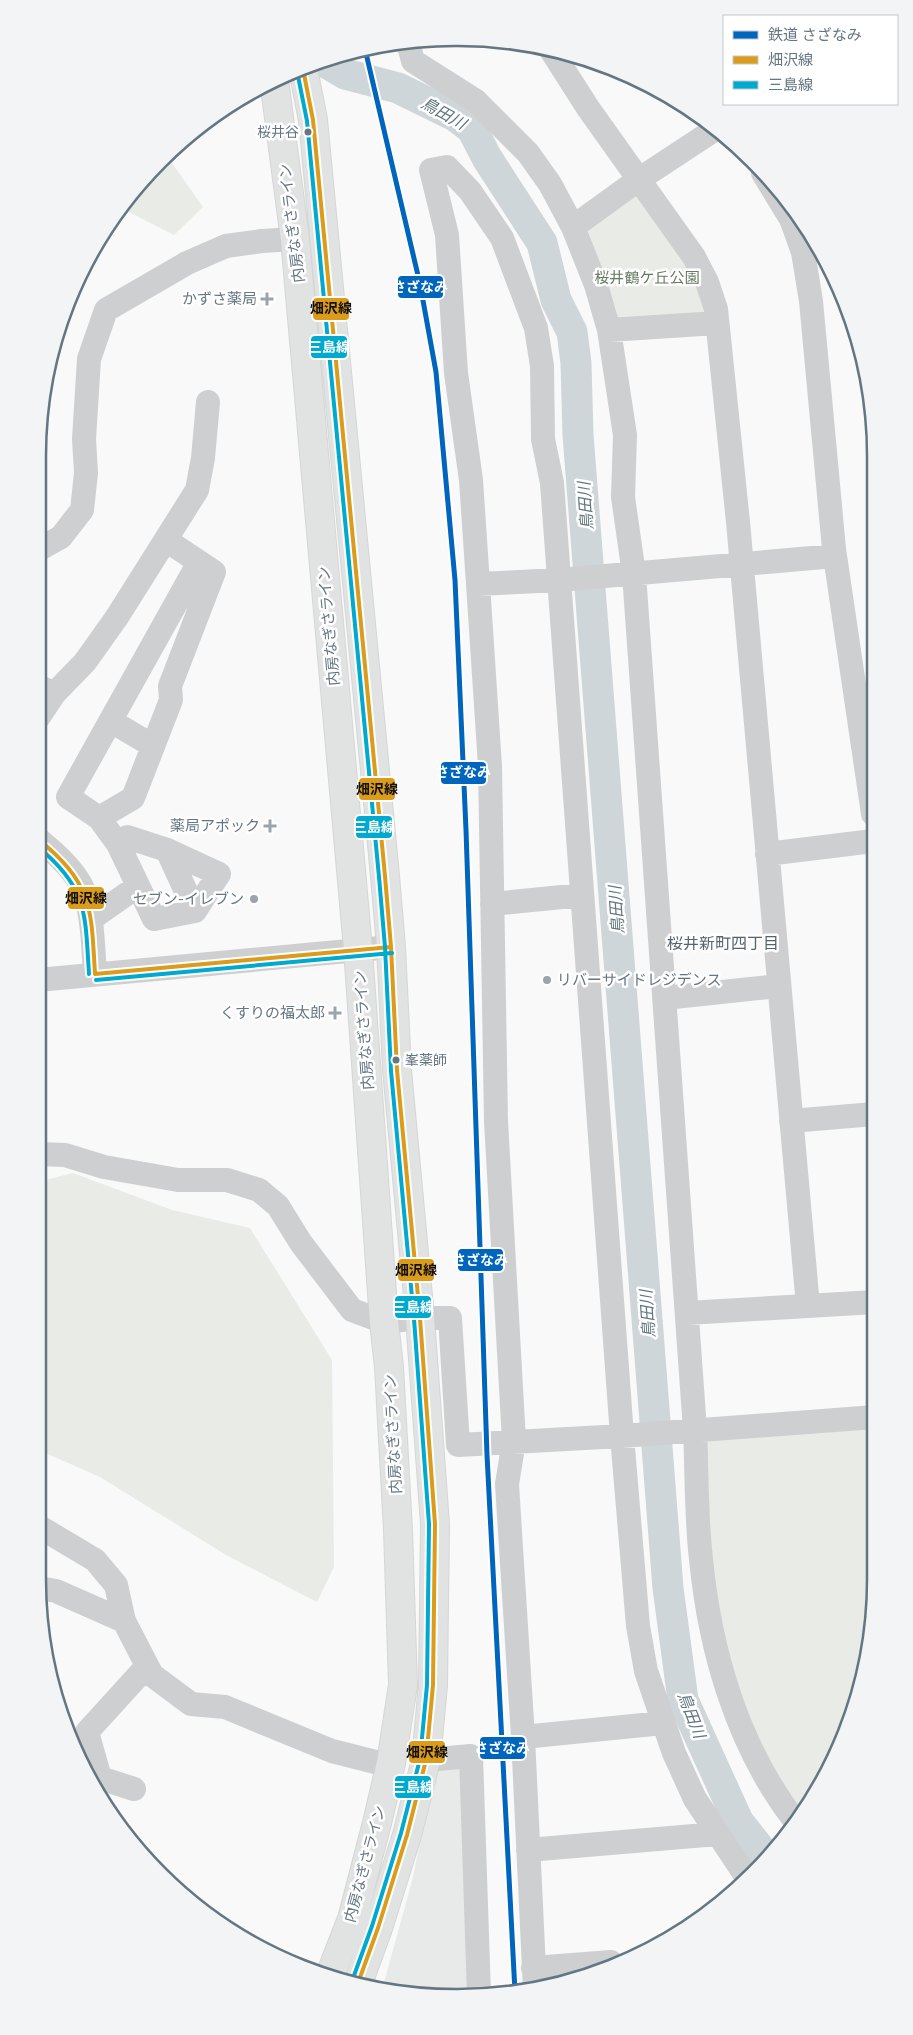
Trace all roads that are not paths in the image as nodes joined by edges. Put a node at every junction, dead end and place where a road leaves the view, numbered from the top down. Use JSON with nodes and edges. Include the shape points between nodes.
{"nodes":[{"id":1,"x":410,"y":49,"type":"edge"},
{"id":2,"x":557,"y":59,"type":"edge"},
{"id":3,"x":304,"y":75,"type":"edge"},
{"id":4,"x":275,"y":89,"type":"edge"},
{"id":5,"x":709,"y":133,"type":"edge"},
{"id":6,"x":638,"y":180,"type":"junction"},
{"id":7,"x":791,"y":220,"type":"edge"},
{"id":8,"x":574,"y":227,"type":"junction"},
{"id":9,"x":295,"y":239,"type":"junction"},
{"id":10,"x":717,"y":324,"type":"junction"},
{"id":11,"x":609,"y":330,"type":"junction"},
{"id":12,"x":208,"y":402,"type":"dead end"},
{"id":13,"x":166,"y":540,"type":"junction"},
{"id":14,"x":46,"y":545,"type":"edge"},
{"id":15,"x":835,"y":556,"type":"junction"},
{"id":16,"x":199,"y":562,"type":"junction"},
{"id":17,"x":742,"y":564,"type":"junction"},
{"id":18,"x":630,"y":574,"type":"junction"},
{"id":19,"x":563,"y":580,"type":"junction"},
{"id":20,"x":478,"y":584,"type":"junction"},
{"id":21,"x":46,"y":690,"type":"edge"},
{"id":22,"x":111,"y":721,"type":"junction"},
{"id":23,"x":153,"y":746,"type":"junction"},
{"id":24,"x":867,"y":773,"type":"edge"},
{"id":25,"x":99,"y":818,"type":"junction"},
{"id":26,"x":867,"y":842,"type":"edge"},
{"id":27,"x":118,"y":844,"type":"junction"},
{"id":28,"x":46,"y":846,"type":"edge"},
{"id":29,"x":167,"y":850,"type":"junction"},
{"id":30,"x":767,"y":854,"type":"junction"},
{"id":31,"x":138,"y":886,"type":"junction"},
{"id":32,"x":582,"y":895,"type":"junction"},
{"id":33,"x":492,"y":904,"type":"junction"},
{"id":34,"x":195,"y":911,"type":"junction"},
{"id":35,"x":90,"y":919,"type":"junction"},
{"id":36,"x":391,"y":946,"type":"junction"},
{"id":37,"x":358,"y":949,"type":"junction"},
{"id":38,"x":96,"y":974,"type":"junction"},
{"id":39,"x":46,"y":979,"type":"edge"},
{"id":40,"x":778,"y":986,"type":"junction"},
{"id":41,"x":664,"y":998,"type":"junction"},
{"id":42,"x":867,"y":1115,"type":"edge"},
{"id":43,"x":790,"y":1121,"type":"junction"},
{"id":44,"x":46,"y":1154,"type":"edge"},
{"id":45,"x":867,"y":1302,"type":"edge"},
{"id":46,"x":808,"y":1306,"type":"junction"},
{"id":47,"x":687,"y":1313,"type":"junction"},
{"id":48,"x":420,"y":1318,"type":"junction"},
{"id":49,"x":384,"y":1322,"type":"junction"},
{"id":50,"x":867,"y":1418,"type":"edge"},
{"id":51,"x":689,"y":1430,"type":"junction"},
{"id":52,"x":622,"y":1436,"type":"junction"},
{"id":53,"x":514,"y":1441,"type":"junction"},
{"id":54,"x":46,"y":1531,"type":"edge"},
{"id":55,"x":46,"y":1589,"type":"edge"},
{"id":56,"x":124,"y":1622,"type":"junction"},
{"id":57,"x":147,"y":1666,"type":"junction"},
{"id":58,"x":663,"y":1723,"type":"junction"},
{"id":59,"x":523,"y":1737,"type":"junction"},
{"id":60,"x":426,"y":1760,"type":"junction"},
{"id":61,"x":391,"y":1766,"type":"junction"},
{"id":62,"x":134,"y":1789,"type":"dead end"},
{"id":63,"x":791,"y":1816,"type":"edge"},
{"id":64,"x":717,"y":1834,"type":"junction"},
{"id":65,"x":528,"y":1850,"type":"junction"},
{"id":66,"x":731,"y":1856,"type":"junction"},
{"id":67,"x":743,"y":1872,"type":"edge"},
{"id":68,"x":733,"y":1882,"type":"edge"},
{"id":69,"x":587,"y":1967,"type":"edge"},
{"id":70,"x":332,"y":1969,"type":"edge"},
{"id":71,"x":360,"y":1977,"type":"edge"},
{"id":72,"x":534,"y":1979,"type":"edge"},
{"id":73,"x":480,"y":1988,"type":"edge"}],
"edges":[{"from":1,"to":8,"type":"street","via":[[413,61],[476,101],[528,153]]},
{"from":2,"to":6,"type":"street"},
{"from":3,"to":36,"type":"highway","name":"内房なぎさライン","via":[[314,130]]},
{"from":4,"to":9,"type":"highway","name":"内房なぎさライン"},
{"from":5,"to":6,"type":"street"},
{"from":6,"to":8,"type":"street"},
{"from":6,"to":10,"type":"street","via":[[694,257],[707,282],[716,309]]},
{"from":7,"to":15,"type":"street","via":[[803,252],[812,301]]},
{"from":8,"to":11,"type":"street"},
{"from":9,"to":14,"type":"street","via":[[226,246],[187,263],[106,310],[89,359],[82,510],[61,537]]},
{"from":9,"to":37,"type":"highway","name":"内房なぎさライン"},
{"from":10,"to":11,"type":"street"},
{"from":10,"to":17,"type":"street"},
{"from":11,"to":18,"type":"street","via":[[625,435],[623,497]]},
{"from":12,"to":13,"type":"street","via":[[197,490]]},
{"from":13,"to":16,"type":"street"},
{"from":13,"to":21,"type":"street","via":[[86,662]]},
{"from":15,"to":17,"type":"street"},
{"from":15,"to":24,"type":"street"},
{"from":16,"to":22,"type":"street"},
{"from":16,"to":23,"type":"street","via":[[214,572],[170,686],[171,700]]},
{"from":17,"to":18,"type":"street"},
{"from":17,"to":30,"type":"street"},
{"from":18,"to":19,"type":"street"},
{"from":18,"to":41,"type":"street"},
{"from":19,"to":20,"type":"street"},
{"from":19,"to":20,"type":"street","via":[[552,483],[543,440],[542,366],[536,328],[502,238],[470,191],[447,167],[432,170],[447,235],[456,373],[471,480]]},
{"from":19,"to":32,"type":"street"},
{"from":20,"to":33,"type":"street","via":[[490,766]]},
{"from":22,"to":23,"type":"street"},
{"from":22,"to":25,"type":"street","via":[[68,797]]},
{"from":23,"to":25,"type":"street","via":[[133,798]]},
{"from":25,"to":27,"type":"street"},
{"from":26,"to":30,"type":"street"},
{"from":27,"to":29,"type":"street","via":[[127,837]]},
{"from":27,"to":31,"type":"street"},
{"from":28,"to":35,"type":"street","via":[[60,857],[80,884]]},
{"from":29,"to":34,"type":"street"},
{"from":29,"to":34,"type":"street","via":[[219,874]]},
{"from":30,"to":40,"type":"street"},
{"from":31,"to":34,"type":"street","via":[[154,919]]},
{"from":31,"to":35,"type":"street"},
{"from":32,"to":33,"type":"street"},
{"from":32,"to":52,"type":"street"},
{"from":33,"to":53,"type":"street","via":[[496,1121]]},
{"from":35,"to":38,"type":"street"},
{"from":36,"to":37,"type":"street"},
{"from":36,"to":48,"type":"highway","name":"内房なぎさライン","via":[[397,1070]]},
{"from":37,"to":38,"type":"street"},
{"from":37,"to":49,"type":"highway","name":"内房なぎさライン"},
{"from":38,"to":39,"type":"street"},
{"from":40,"to":41,"type":"street"},
{"from":40,"to":43,"type":"street"},
{"from":41,"to":47,"type":"street"},
{"from":42,"to":43,"type":"street"},
{"from":43,"to":46,"type":"street"},
{"from":44,"to":49,"type":"street","via":[[65,1155],[104,1167],[178,1180],[227,1180],[258,1190],[278,1206],[301,1243],[352,1310]]},
{"from":45,"to":46,"type":"street"},
{"from":46,"to":47,"type":"street"},
{"from":47,"to":51,"type":"street"},
{"from":48,"to":49,"type":"street"},
{"from":48,"to":53,"type":"street","via":[[450,1318],[458,1445]]},
{"from":48,"to":60,"type":"highway","name":"内房なぎさライン","via":[[435,1524],[433,1685]]},
{"from":49,"to":61,"type":"highway","name":"内房なぎさライン","via":[[399,1540],[403,1685]]},
{"from":50,"to":51,"type":"street"},
{"from":51,"to":52,"type":"street"},
{"from":51,"to":63,"type":"street","via":[[701,1559],[720,1668],[761,1769]]},
{"from":52,"to":53,"type":"street"},
{"from":52,"to":58,"type":"street","via":[[638,1626],[646,1671]]},
{"from":53,"to":59,"type":"street","via":[[506,1484]]},
{"from":54,"to":56,"type":"street","via":[[96,1560],[116,1585]]},
{"from":55,"to":56,"type":"street"},
{"from":56,"to":57,"type":"street"},
{"from":57,"to":61,"type":"street","via":[[152,1675],[191,1704],[225,1707],[332,1751]]},
{"from":57,"to":62,"type":"street","via":[[87,1732],[100,1778]]},
{"from":58,"to":59,"type":"street"},
{"from":58,"to":64,"type":"street","via":[[695,1799]]},
{"from":59,"to":65,"type":"street"},
{"from":60,"to":71,"type":"highway","name":"内房なぎさライン","via":[[407,1835]]},
{"from":60,"to":73,"type":"street","via":[[471,1756]]},
{"from":61,"to":70,"type":"highway","name":"内房なぎさライン","via":[[352,1919]]},
{"from":64,"to":65,"type":"street"},
{"from":64,"to":66,"type":"street"},
{"from":65,"to":72,"type":"street"},
{"from":66,"to":67,"type":"street"},
{"from":66,"to":68,"type":"street"},
{"from":69,"to":72,"type":"street"}]}
